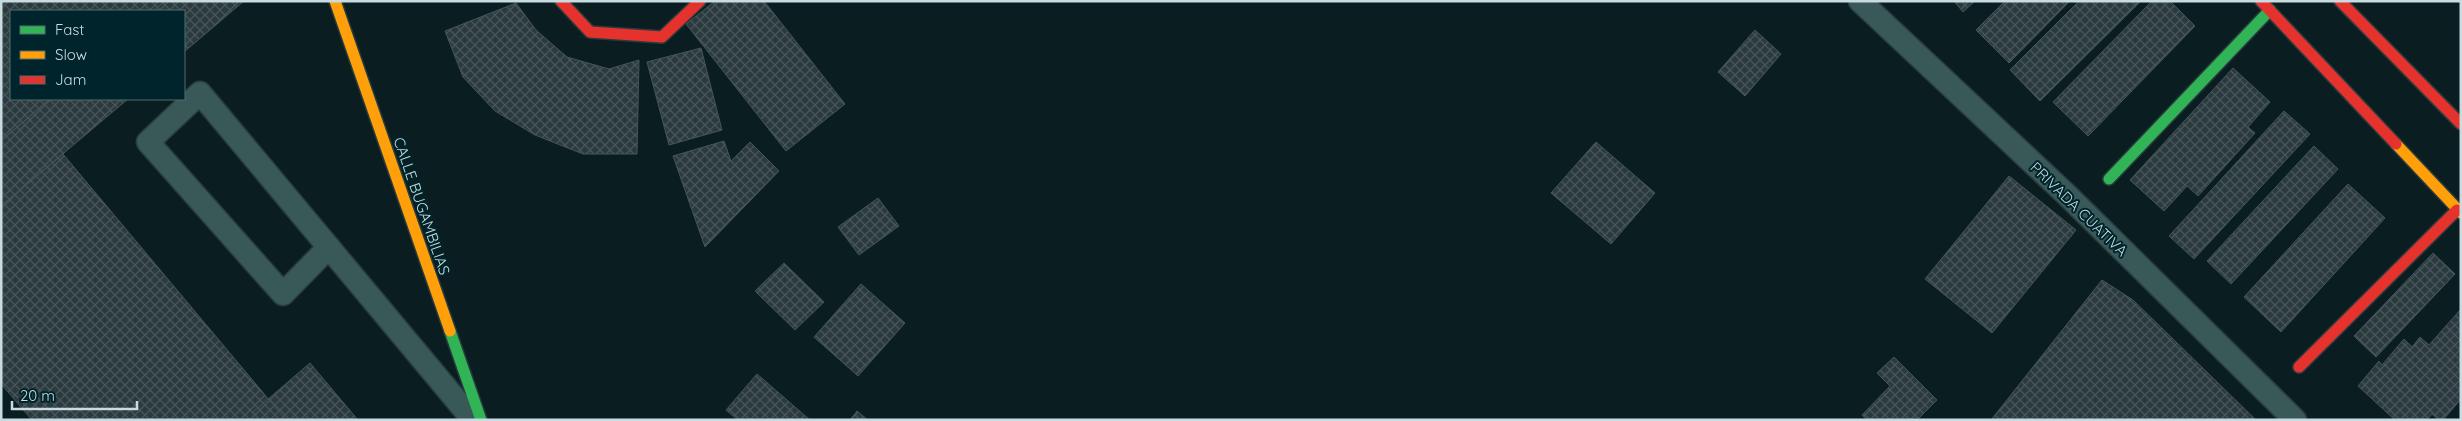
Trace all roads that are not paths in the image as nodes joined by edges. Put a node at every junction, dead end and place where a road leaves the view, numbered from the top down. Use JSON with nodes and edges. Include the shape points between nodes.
{"nodes":[{"id":1,"x":335,"y":1,"type":"edge"},
{"id":2,"x":561,"y":1,"type":"edge"},
{"id":3,"x":700,"y":1,"type":"edge"},
{"id":4,"x":1860,"y":1,"type":"edge"},
{"id":5,"x":2261,"y":1,"type":"edge"},
{"id":6,"x":2340,"y":1,"type":"edge"},
{"id":7,"x":2270,"y":10,"type":"junction"},
{"id":8,"x":2461,"y":124,"type":"edge"},
{"id":9,"x":2109,"y":179,"type":"dead end"},
{"id":10,"x":2459,"y":212,"type":"edge"},
{"id":11,"x":329,"y":246,"type":"junction"},
{"id":12,"x":2299,"y":367,"type":"dead end"},
{"id":13,"x":473,"y":420,"type":"edge"},
{"id":14,"x":481,"y":420,"type":"edge"},
{"id":15,"x":2295,"y":420,"type":"edge"}],
"edges":[{"from":1,"to":14,"type":"street","name":"CALLE BUGAMBILIAS"},
{"from":2,"to":3,"type":"street","via":[[590,32],[662,37]]},
{"from":4,"to":15,"type":"lane","name":"PRIVADA CUATIVA","via":[[2060,189]]},
{"from":5,"to":7,"type":"street"},
{"from":6,"to":8,"type":"street"},
{"from":7,"to":9,"type":"street"},
{"from":7,"to":10,"type":"street"},
{"from":10,"to":12,"type":"street"},
{"from":11,"to":11,"type":"lane","via":[[200,93],[148,142],[283,294]]},
{"from":11,"to":13,"type":"lane"}]}
